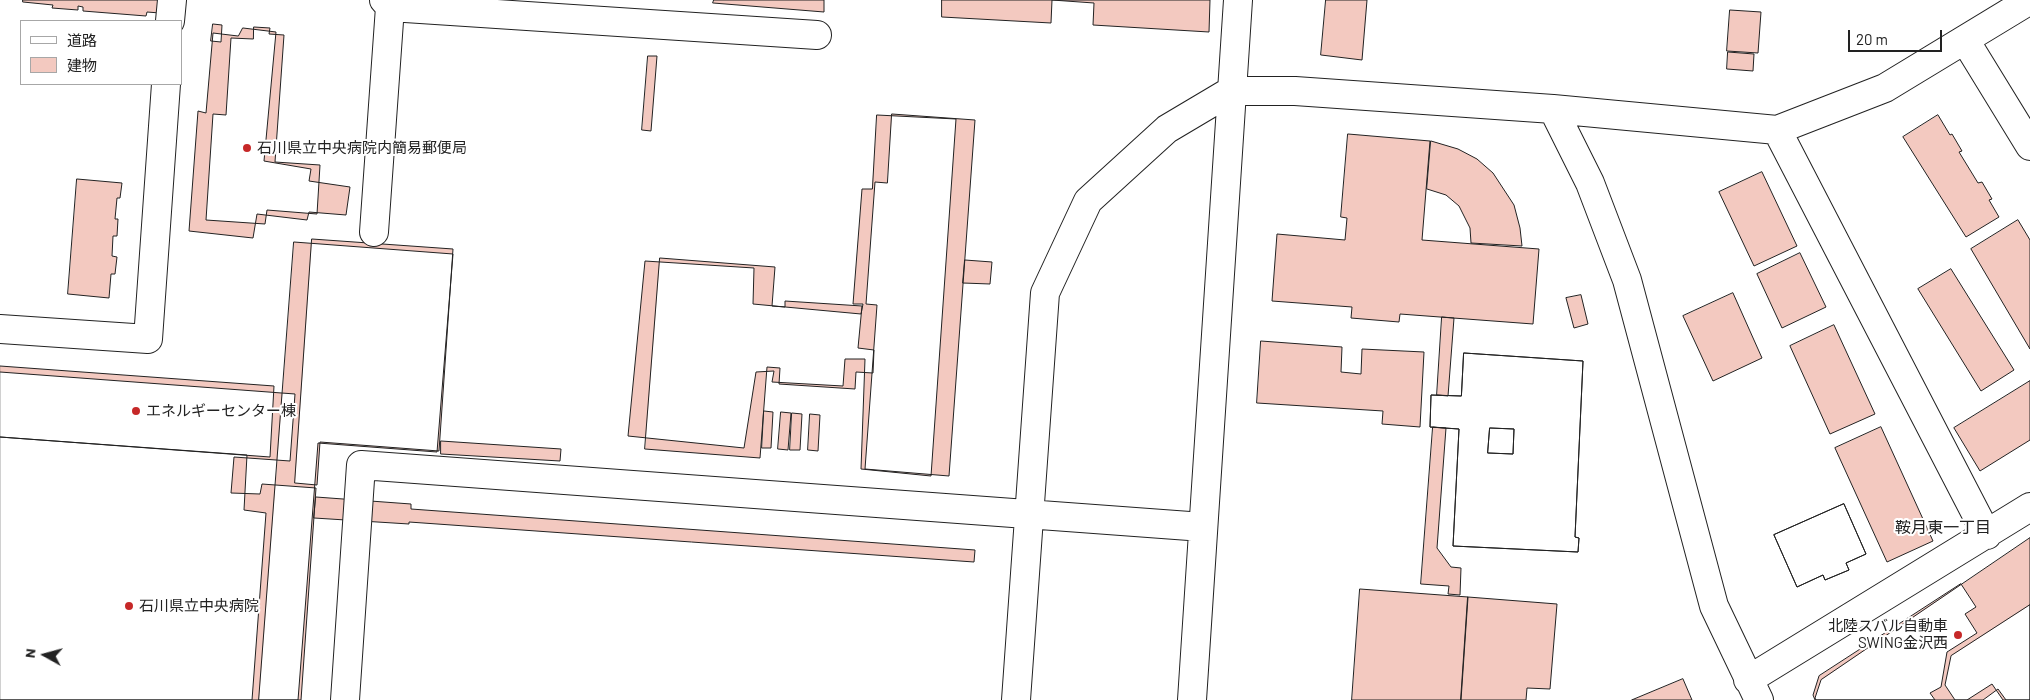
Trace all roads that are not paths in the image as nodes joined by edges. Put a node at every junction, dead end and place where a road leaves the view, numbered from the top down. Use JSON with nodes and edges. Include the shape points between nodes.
{"nodes":[{"id":1,"x":172,"y":0,"type":"edge"},
{"id":2,"x":1238,"y":0,"type":"edge"},
{"id":3,"x":2030,"y":0,"type":"edge"},
{"id":4,"x":387,"y":3,"type":"edge"},
{"id":5,"x":170,"y":20,"type":"edge"},
{"id":6,"x":816,"y":35,"type":"dead end"},
{"id":7,"x":1965,"y":40,"type":"junction"},
{"id":8,"x":166,"y":85,"type":"edge"},
{"id":9,"x":1231,"y":91,"type":"junction"},
{"id":10,"x":1553,"y":109,"type":"junction"},
{"id":11,"x":1777,"y":130,"type":"junction"},
{"id":12,"x":2030,"y":146,"type":"edge"},
{"id":13,"x":374,"y":232,"type":"dead end"},
{"id":14,"x":0,"y":329,"type":"edge"},
{"id":15,"x":2030,"y":507,"type":"edge"},
{"id":16,"x":1029,"y":514,"type":"junction"},
{"id":17,"x":1203,"y":527,"type":"junction"},
{"id":18,"x":1987,"y":535,"type":"junction"},
{"id":19,"x":1753,"y":690,"type":"edge"},
{"id":20,"x":345,"y":700,"type":"edge"},
{"id":21,"x":1016,"y":700,"type":"edge"},
{"id":22,"x":1192,"y":700,"type":"edge"}],
"edges":[{"from":1,"to":5,"type":"street"},
{"from":2,"to":9,"type":"street"},
{"from":3,"to":7,"type":"street"},
{"from":4,"to":6,"type":"street"},
{"from":4,"to":13,"type":"street"},
{"from":7,"to":11,"type":"street","via":[[1885,88]]},
{"from":7,"to":12,"type":"street"},
{"from":8,"to":14,"type":"street","via":[[148,339]]},
{"from":9,"to":10,"type":"street","via":[[1295,91]]},
{"from":9,"to":16,"type":"street","via":[[1167,129],[1088,202],[1045,293]]},
{"from":9,"to":17,"type":"street"},
{"from":10,"to":11,"type":"street"},
{"from":10,"to":19,"type":"street","via":[[1590,183],[1627,280],[1714,606]]},
{"from":11,"to":18,"type":"street"},
{"from":15,"to":18,"type":"street"},
{"from":16,"to":17,"type":"street"},
{"from":16,"to":20,"type":"street","via":[[361,465]]},
{"from":16,"to":21,"type":"street"},
{"from":17,"to":22,"type":"street"},
{"from":18,"to":19,"type":"street"}]}
